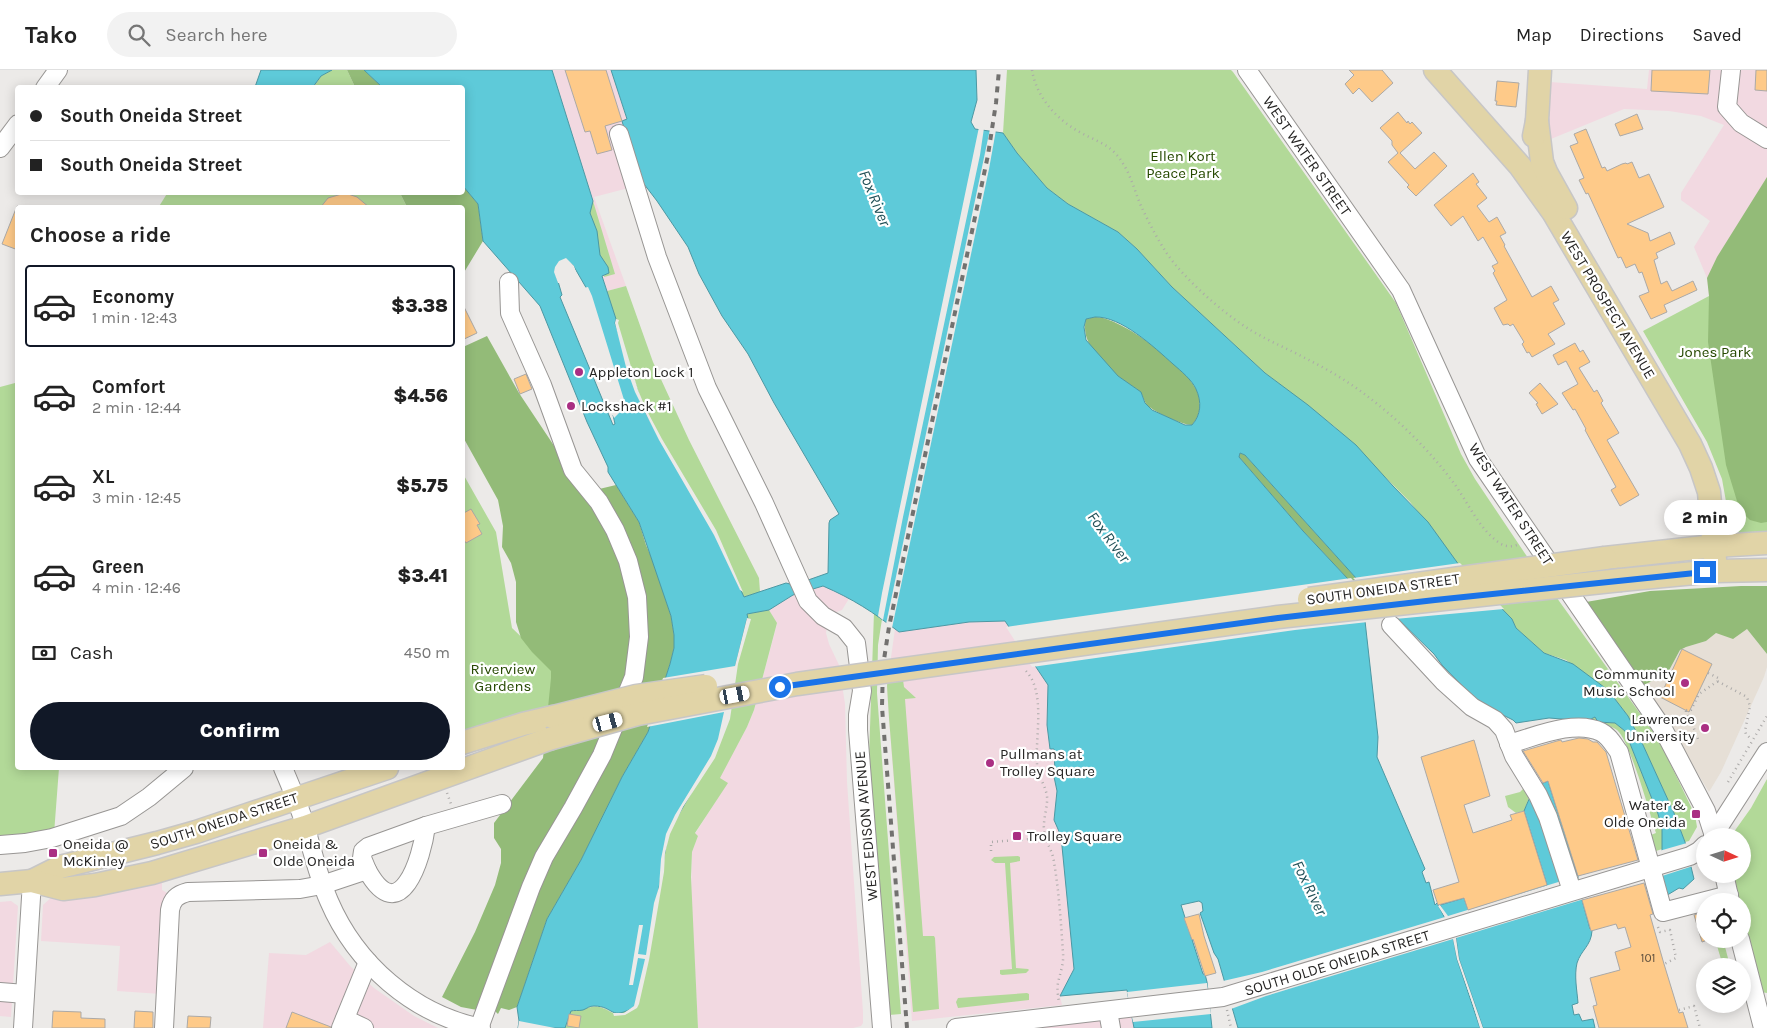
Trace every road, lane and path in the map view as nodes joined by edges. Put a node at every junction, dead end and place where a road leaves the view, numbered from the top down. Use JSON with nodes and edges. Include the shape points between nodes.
{"nodes":[{"id":1,"x":58,"y":70,"type":"edge"},
{"id":2,"x":1032,"y":70,"type":"edge"},
{"id":3,"x":1247,"y":70,"type":"edge"},
{"id":4,"x":1436,"y":70,"type":"edge"},
{"id":5,"x":1540,"y":70,"type":"edge"},
{"id":6,"x":1731,"y":70,"type":"edge"},
{"id":7,"x":47,"y":85,"type":"edge"},
{"id":8,"x":1537,"y":121,"type":"junction"},
{"id":9,"x":15,"y":128,"type":"edge"},
{"id":10,"x":619,"y":134,"type":"dead end"},
{"id":11,"x":1767,"y":139,"type":"edge"},
{"id":12,"x":0,"y":148,"type":"edge"},
{"id":13,"x":1520,"y":166,"type":"junction"},
{"id":14,"x":1574,"y":246,"type":"junction"},
{"id":15,"x":509,"y":282,"type":"dead end"},
{"id":16,"x":1520,"y":543,"type":"dead end"},
{"id":17,"x":1767,"y":543,"type":"edge"},
{"id":18,"x":1714,"y":546,"type":"junction"},
{"id":19,"x":1767,"y":570,"type":"edge"},
{"id":20,"x":1716,"y":571,"type":"junction"},
{"id":21,"x":1391,"y":625,"type":"dead end"},
{"id":22,"x":1018,"y":672,"type":"dead end"},
{"id":23,"x":1708,"y":673,"type":"dead end"},
{"id":24,"x":1718,"y":681,"type":"junction"},
{"id":25,"x":1767,"y":716,"type":"edge"},
{"id":26,"x":1752,"y":740,"type":"junction"},
{"id":27,"x":1699,"y":742,"type":"dead end"},
{"id":28,"x":465,"y":743,"type":"edge"},
{"id":29,"x":1509,"y":744,"type":"junction"},
{"id":30,"x":1767,"y":752,"type":"edge"},
{"id":31,"x":465,"y":769,"type":"edge"},
{"id":32,"x":182,"y":770,"type":"edge"},
{"id":33,"x":285,"y":770,"type":"edge"},
{"id":34,"x":381,"y":770,"type":"edge"},
{"id":35,"x":424,"y":770,"type":"edge"},
{"id":36,"x":462,"y":770,"type":"edge"},
{"id":37,"x":1724,"y":789,"type":"dead end"},
{"id":38,"x":296,"y":798,"type":"junction"},
{"id":39,"x":502,"y":804,"type":"dead end"},
{"id":40,"x":426,"y":826,"type":"junction"},
{"id":41,"x":305,"y":827,"type":"junction"},
{"id":42,"x":1711,"y":828,"type":"edge"},
{"id":43,"x":1718,"y":828,"type":"edge"},
{"id":44,"x":1045,"y":838,"type":"junction"},
{"id":45,"x":0,"y":845,"type":"edge"},
{"id":46,"x":992,"y":851,"type":"dead end"},
{"id":47,"x":1696,"y":853,"type":"edge"},
{"id":48,"x":1654,"y":867,"type":"junction"},
{"id":49,"x":367,"y":870,"type":"junction"},
{"id":50,"x":152,"y":872,"type":"junction"},
{"id":51,"x":32,"y":881,"type":"junction"},
{"id":52,"x":0,"y":884,"type":"edge"},
{"id":53,"x":322,"y":885,"type":"junction"},
{"id":54,"x":1577,"y":890,"type":"junction"},
{"id":55,"x":1696,"y":905,"type":"edge"},
{"id":56,"x":1742,"y":948,"type":"edge"},
{"id":57,"x":368,"y":962,"type":"junction"},
{"id":58,"x":0,"y":992,"type":"edge"},
{"id":59,"x":25,"y":994,"type":"junction"},
{"id":60,"x":1227,"y":1002,"type":"junction"},
{"id":61,"x":1108,"y":1010,"type":"junction"},
{"id":62,"x":1678,"y":1010,"type":"dead end"},
{"id":63,"x":1060,"y":1016,"type":"junction"},
{"id":64,"x":343,"y":1023,"type":"edge"},
{"id":65,"x":974,"y":1027,"type":"edge"},
{"id":66,"x":23,"y":1028,"type":"edge"},
{"id":67,"x":164,"y":1028,"type":"edge"},
{"id":68,"x":364,"y":1028,"type":"edge"},
{"id":69,"x":480,"y":1028,"type":"edge"},
{"id":70,"x":882,"y":1028,"type":"edge"},
{"id":71,"x":956,"y":1028,"type":"edge"},
{"id":72,"x":1111,"y":1028,"type":"edge"},
{"id":73,"x":1231,"y":1028,"type":"edge"},
{"id":74,"x":1700,"y":1028,"type":"edge"},
{"id":75,"x":1762,"y":1028,"type":"edge"}],
"edges":[{"from":1,"to":7,"type":"street"},
{"from":2,"to":16,"type":"path","via":[[1041,94],[1061,119],[1105,145],[1121,160],[1142,208],[1167,251],[1212,302],[1253,331],[1328,370],[1367,396],[1413,436],[1452,480],[1476,518],[1494,538],[1509,547]]},
{"from":3,"to":42,"type":"street","name":"WEST WATER STREET","via":[[1401,290],[1478,459],[1663,729],[1706,811]]},
{"from":4,"to":13,"type":"main road","name":"WEST PROSPECT AVENUE"},
{"from":5,"to":8,"type":"main road"},
{"from":6,"to":11,"type":"street","via":[[1727,107],[1741,123]]},
{"from":8,"to":13,"type":"main road"},
{"from":8,"to":14,"type":"main road","via":[[1542,162],[1568,211]]},
{"from":9,"to":12,"type":"street"},
{"from":10,"to":70,"type":"street","name":"WEST EDISON AVENUE","via":[[657,257],[707,388],[808,602],[823,616],[844,628],[856,644],[862,691],[858,730]]},
{"from":13,"to":14,"type":"main road","name":"WEST PROSPECT AVENUE"},
{"from":14,"to":18,"type":"main road","name":"WEST PROSPECT AVENUE","via":[[1690,444],[1709,492]]},
{"from":15,"to":69,"type":"street","via":[[510,313],[542,385],[573,470],[616,530],[628,561],[637,597],[639,637],[634,676],[605,746],[544,857]]},
{"from":17,"to":18,"type":"main road","name":"SOUTH ONEIDA STREET"},
{"from":18,"to":20,"type":"main road","name":"WEST PROSPECT AVENUE"},
{"from":18,"to":28,"type":"main road","name":"SOUTH ONEIDA STREET","bridge":true,"via":[[1605,558],[636,696],[523,724]]},
{"from":19,"to":20,"type":"main road","name":"SOUTH ONEIDA STREET"},
{"from":20,"to":31,"type":"main road","name":"SOUTH ONEIDA STREET","bridge":true,"via":[[1278,618],[797,684],[638,714],[548,739]]},
{"from":21,"to":29,"type":"street","via":[[1443,681],[1472,707],[1495,720],[1504,730]]},
{"from":22,"to":44,"type":"path","via":[[1027,671],[1036,692],[1037,763],[1047,798]]},
{"from":23,"to":24,"type":"path"},
{"from":24,"to":26,"type":"path","via":[[1750,701],[1745,731]]},
{"from":24,"to":27,"type":"path","via":[[1698,694],[1691,710],[1686,711]]},
{"from":25,"to":26,"type":"path"},
{"from":26,"to":37,"type":"path"},
{"from":29,"to":48,"type":"street","via":[[1569,728],[1600,731],[1609,738],[1619,752]]},
{"from":29,"to":54,"type":"street","via":[[1548,817]]},
{"from":30,"to":43,"type":"street"},
{"from":32,"to":45,"type":"street","via":[[121,816],[52,838]]},
{"from":33,"to":38,"type":"street"},
{"from":34,"to":38,"type":"main road","name":"SOUTH ONEIDA STREET"},
{"from":35,"to":41,"type":"main road","via":[[322,806]]},
{"from":36,"to":41,"type":"main road","name":"SOUTH ONEIDA STREET","bridge":true},
{"from":38,"to":41,"type":"street"},
{"from":38,"to":50,"type":"main road","via":[[274,820],[183,853]]},
{"from":38,"to":51,"type":"main road","name":"SOUTH ONEIDA STREET","via":[[157,844],[60,867]]},
{"from":39,"to":40,"type":"street"},
{"from":40,"to":49,"type":"street","via":[[368,847],[362,858]]},
{"from":40,"to":49,"type":"street","via":[[424,842],[408,882],[401,891],[382,891]]},
{"from":41,"to":50,"type":"main road","name":"SOUTH ONEIDA STREET"},
{"from":41,"to":53,"type":"street"},
{"from":44,"to":46,"type":"path","via":[[990,842]]},
{"from":44,"to":63,"type":"path","via":[[1054,860],[1062,936],[1063,966],[1058,990]]},
{"from":47,"to":48,"type":"street","name":"SOUTH OLDE ONEIDA STREET"},
{"from":48,"to":54,"type":"street","name":"SOUTH OLDE ONEIDA STREET"},
{"from":48,"to":55,"type":"street","via":[[1664,912]]},
{"from":49,"to":53,"type":"street"},
{"from":50,"to":51,"type":"main road","name":"SOUTH ONEIDA STREET","via":[[63,890]]},
{"from":51,"to":52,"type":"main road","name":"SOUTH ONEIDA STREET"},
{"from":51,"to":59,"type":"street"},
{"from":53,"to":57,"type":"street","via":[[338,919]]},
{"from":53,"to":67,"type":"street","via":[[300,889],[188,892],[174,899],[170,910]]},
{"from":54,"to":60,"type":"street","name":"SOUTH OLDE ONEIDA STREET"},
{"from":56,"to":75,"type":"street"},
{"from":57,"to":64,"type":"street"},
{"from":57,"to":69,"type":"street","via":[[380,975],[424,1007]]},
{"from":58,"to":59,"type":"street"},
{"from":59,"to":66,"type":"street"},
{"from":60,"to":61,"type":"street","name":"SOUTH OLDE ONEIDA STREET","via":[[1209,1000]]},
{"from":60,"to":73,"type":"path"},
{"from":61,"to":63,"type":"street","name":"SOUTH OLDE ONEIDA STREET"},
{"from":61,"to":72,"type":"street"},
{"from":62,"to":74,"type":"path","via":[[1694,1006]]},
{"from":63,"to":65,"type":"street","name":"SOUTH OLDE ONEIDA STREET"},
{"from":64,"to":68,"type":"street"},
{"from":65,"to":71,"type":"street","name":"SOUTH OLDE ONEIDA STREET"}]}
